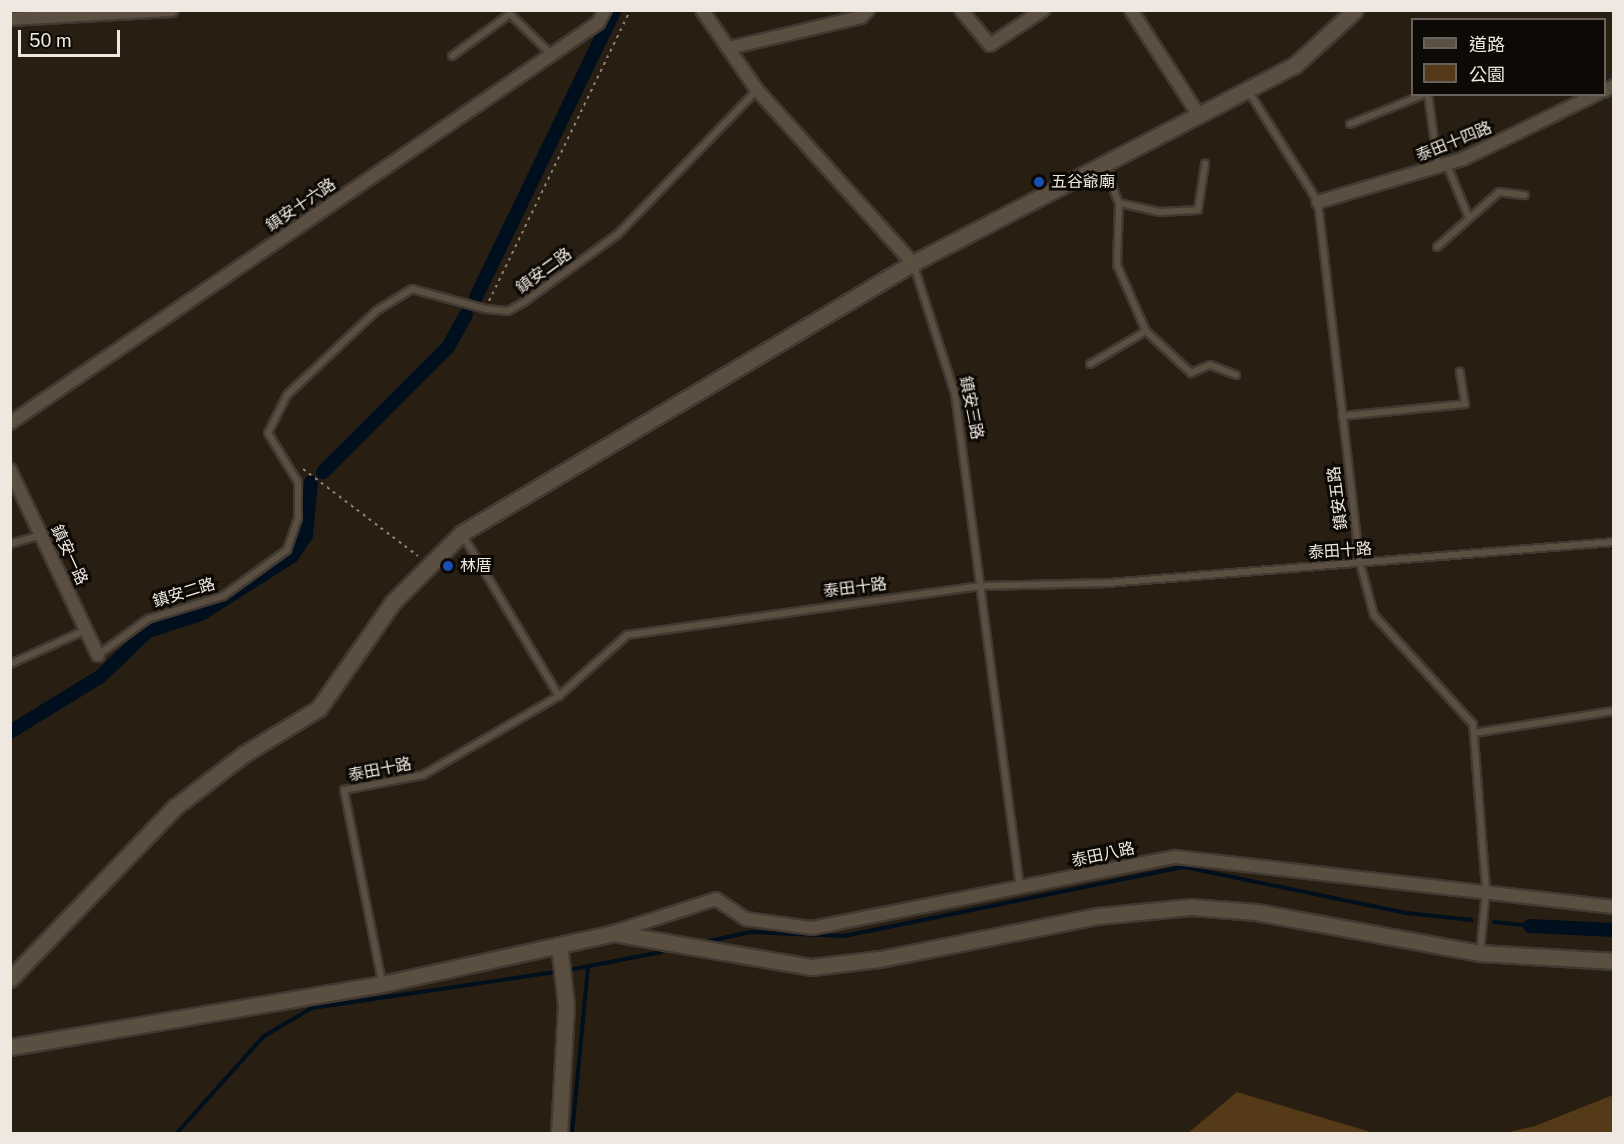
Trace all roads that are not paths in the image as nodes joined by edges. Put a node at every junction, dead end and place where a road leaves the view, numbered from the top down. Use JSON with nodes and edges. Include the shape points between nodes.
{"nodes":[{"id":1,"x":172,"y":10,"type":"edge"},
{"id":2,"x":605,"y":10,"type":"edge"},
{"id":3,"x":702,"y":10,"type":"edge"},
{"id":4,"x":868,"y":10,"type":"edge"},
{"id":5,"x":961,"y":10,"type":"edge"},
{"id":6,"x":1043,"y":10,"type":"edge"},
{"id":7,"x":1131,"y":10,"type":"edge"},
{"id":8,"x":1355,"y":10,"type":"edge"},
{"id":9,"x":10,"y":19,"type":"edge"},
{"id":10,"x":729,"y":48,"type":"junction"},
{"id":11,"x":551,"y":55,"type":"junction"},
{"id":12,"x":452,"y":56,"type":"dead end"},
{"id":13,"x":757,"y":90,"type":"junction"},
{"id":14,"x":1249,"y":92,"type":"junction"},
{"id":15,"x":1421,"y":96,"type":"edge"},
{"id":16,"x":1426,"y":96,"type":"edge"},
{"id":17,"x":1593,"y":96,"type":"edge"},
{"id":18,"x":1198,"y":114,"type":"junction"},
{"id":19,"x":1350,"y":124,"type":"dead end"},
{"id":20,"x":1102,"y":164,"type":"junction"},
{"id":21,"x":1205,"y":164,"type":"dead end"},
{"id":22,"x":1442,"y":166,"type":"junction"},
{"id":23,"x":1525,"y":195,"type":"dead end"},
{"id":24,"x":1318,"y":202,"type":"junction"},
{"id":25,"x":1119,"y":203,"type":"junction"},
{"id":26,"x":1469,"y":219,"type":"junction"},
{"id":27,"x":1437,"y":248,"type":"dead end"},
{"id":28,"x":913,"y":263,"type":"junction"},
{"id":29,"x":1146,"y":331,"type":"junction"},
{"id":30,"x":1090,"y":364,"type":"dead end"},
{"id":31,"x":1460,"y":371,"type":"dead end"},
{"id":32,"x":1236,"y":375,"type":"dead end"},
{"id":33,"x":1342,"y":416,"type":"junction"},
{"id":34,"x":10,"y":423,"type":"edge"},
{"id":35,"x":10,"y":470,"type":"edge"},
{"id":36,"x":15,"y":491,"type":"edge"},
{"id":37,"x":462,"y":533,"type":"junction"},
{"id":38,"x":41,"y":535,"type":"junction"},
{"id":39,"x":1614,"y":542,"type":"edge"},
{"id":40,"x":10,"y":544,"type":"edge"},
{"id":41,"x":1360,"y":563,"type":"junction"},
{"id":42,"x":981,"y":586,"type":"junction"},
{"id":43,"x":86,"y":630,"type":"junction"},
{"id":44,"x":98,"y":655,"type":"joint"},
{"id":45,"x":10,"y":664,"type":"edge"},
{"id":46,"x":559,"y":696,"type":"junction"},
{"id":47,"x":1614,"y":711,"type":"edge"},
{"id":48,"x":1474,"y":733,"type":"junction"},
{"id":49,"x":1021,"y":890,"type":"junction"},
{"id":50,"x":1486,"y":890,"type":"junction"},
{"id":51,"x":1614,"y":907,"type":"edge"},
{"id":52,"x":613,"y":933,"type":"junction"},
{"id":53,"x":559,"y":945,"type":"junction"},
{"id":54,"x":1480,"y":953,"type":"junction"},
{"id":55,"x":1614,"y":961,"type":"edge"},
{"id":56,"x":10,"y":979,"type":"edge"},
{"id":57,"x":382,"y":984,"type":"junction"},
{"id":58,"x":10,"y":1047,"type":"edge"},
{"id":59,"x":559,"y":1134,"type":"edge"}],
"edges":[{"from":1,"to":9,"type":"street"},
{"from":2,"to":11,"type":"street","name":"鎮安十六路","via":[[598,23]]},
{"from":3,"to":10,"type":"street","name":"鎮安三路"},
{"from":4,"to":10,"type":"street","via":[[861,17]]},
{"from":5,"to":6,"type":"street","via":[[990,45]]},
{"from":7,"to":18,"type":"street"},
{"from":8,"to":14,"type":"street","via":[[1314,51]]},
{"from":10,"to":13,"type":"street","name":"鎮安三路"},
{"from":11,"to":12,"type":"lane","via":[[510,14]]},
{"from":11,"to":34,"type":"street","name":"鎮安十六路"},
{"from":13,"to":28,"type":"street","name":"鎮安三路"},
{"from":13,"to":44,"type":"lane","name":"鎮安二路","via":[[618,234],[524,303],[508,311],[486,309],[412,289],[376,311],[287,395],[268,433],[288,458],[298,482],[298,518],[287,550],[223,596],[148,619]]},
{"from":14,"to":18,"type":"street"},
{"from":14,"to":24,"type":"lane","name":"鎮安五路"},
{"from":15,"to":19,"type":"lane"},
{"from":16,"to":22,"type":"lane"},
{"from":17,"to":22,"type":"street","name":"泰田十四路"},
{"from":18,"to":20,"type":"street"},
{"from":20,"to":25,"type":"lane"},
{"from":20,"to":28,"type":"street"},
{"from":21,"to":25,"type":"lane","via":[[1198,210],[1160,212]]},
{"from":22,"to":24,"type":"street","name":"泰田十四路"},
{"from":22,"to":26,"type":"lane"},
{"from":23,"to":26,"type":"lane","via":[[1499,192]]},
{"from":24,"to":33,"type":"lane","name":"鎮安五路"},
{"from":25,"to":29,"type":"lane","via":[[1117,265]]},
{"from":26,"to":27,"type":"lane"},
{"from":28,"to":37,"type":"street"},
{"from":28,"to":42,"type":"lane","name":"鎮安三路","via":[[955,394]]},
{"from":29,"to":30,"type":"lane"},
{"from":29,"to":32,"type":"lane","via":[[1191,373],[1210,365]]},
{"from":31,"to":33,"type":"lane","via":[[1466,404]]},
{"from":33,"to":41,"type":"lane","name":"鎮安五路"},
{"from":35,"to":36,"type":"street","name":"鎮安一路"},
{"from":36,"to":38,"type":"street","name":"鎮安一路"},
{"from":37,"to":46,"type":"lane"},
{"from":37,"to":56,"type":"street","via":[[393,602],[319,708],[244,754],[175,807]]},
{"from":38,"to":40,"type":"lane"},
{"from":38,"to":43,"type":"street","name":"鎮安一路"},
{"from":39,"to":41,"type":"lane","name":"泰田十路"},
{"from":41,"to":42,"type":"lane","name":"泰田十路","via":[[1108,582]]},
{"from":41,"to":48,"type":"lane","name":"鎮安五路","via":[[1374,615],[1473,724]]},
{"from":42,"to":46,"type":"lane","name":"泰田十路","via":[[627,635]]},
{"from":42,"to":49,"type":"lane","name":"鎮安三路"},
{"from":43,"to":44,"type":"street","name":"鎮安一路"},
{"from":43,"to":45,"type":"lane"},
{"from":46,"to":57,"type":"lane","name":"泰田十路","via":[[423,776],[344,790]]},
{"from":47,"to":48,"type":"lane"},
{"from":48,"to":50,"type":"lane","name":"鎮安五路"},
{"from":49,"to":50,"type":"street","name":"泰田八路","via":[[1175,857],[1311,877]]},
{"from":49,"to":52,"type":"street","name":"泰田八路","via":[[812,928],[746,919],[716,899]]},
{"from":50,"to":51,"type":"street","name":"泰田八路"},
{"from":50,"to":54,"type":"lane","name":"鎮安五路"},
{"from":52,"to":53,"type":"street"},
{"from":52,"to":54,"type":"street","via":[[812,967],[1098,916],[1191,907],[1256,912]]},
{"from":53,"to":57,"type":"street"},
{"from":53,"to":59,"type":"street","via":[[563,978]]},
{"from":54,"to":55,"type":"street"},
{"from":57,"to":58,"type":"street"}]}
